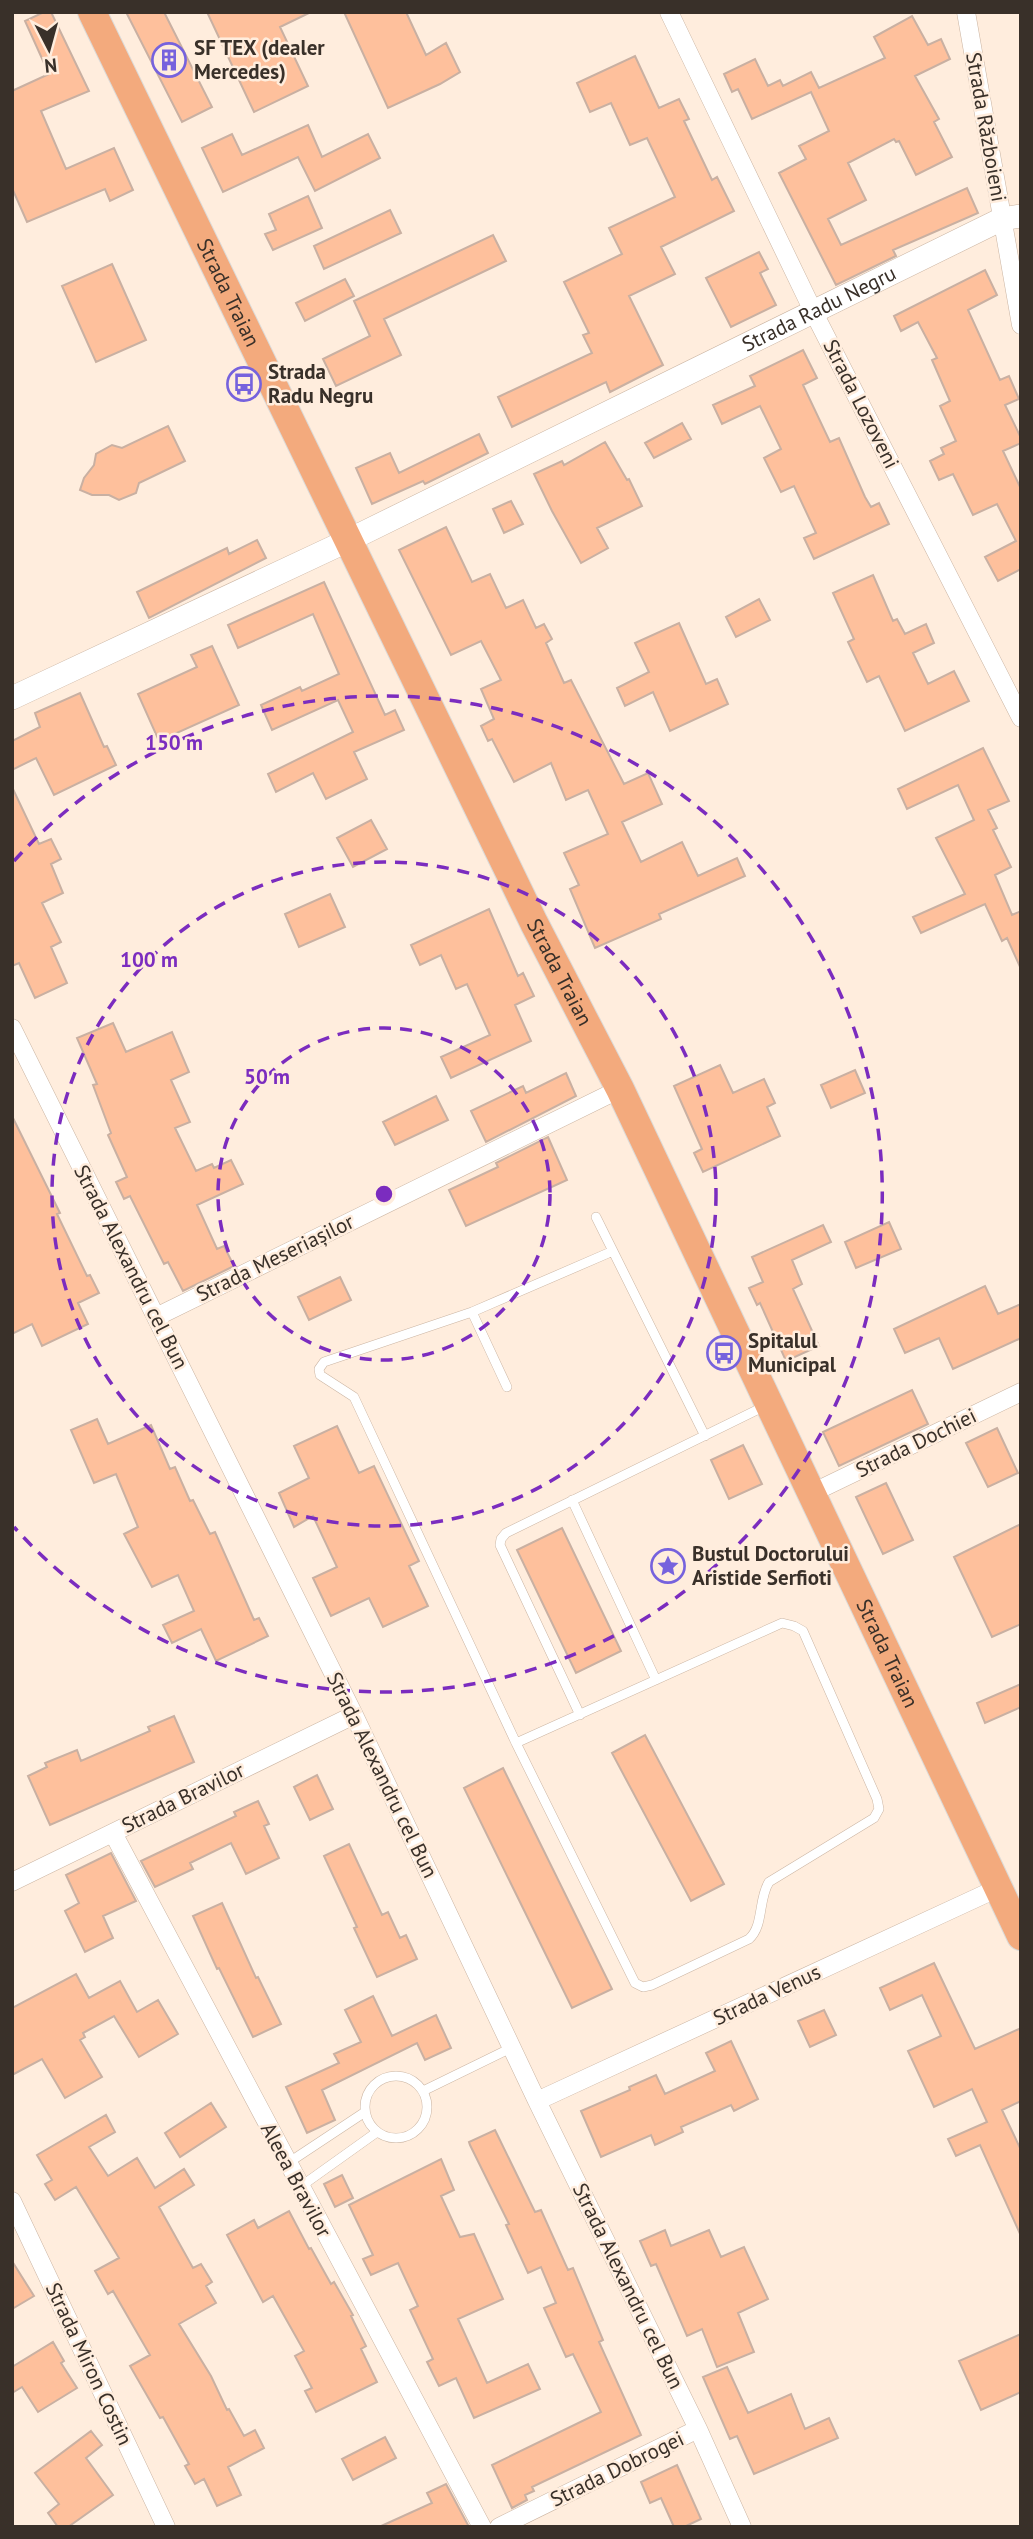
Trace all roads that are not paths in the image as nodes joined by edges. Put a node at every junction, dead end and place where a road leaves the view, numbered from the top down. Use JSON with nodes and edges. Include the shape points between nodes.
{"nodes":[{"id":1,"x":92,"y":12,"type":"edge"},
{"id":2,"x":669,"y":12,"type":"edge"},
{"id":3,"x":966,"y":12,"type":"edge"},
{"id":4,"x":1011,"y":218,"type":"edge"},
{"id":5,"x":814,"y":313,"type":"junction"},
{"id":6,"x":1021,"y":325,"type":"edge"},
{"id":7,"x":349,"y":540,"type":"junction"},
{"id":8,"x":12,"y":698,"type":"edge"},
{"id":9,"x":1021,"y":718,"type":"edge"},
{"id":10,"x":12,"y":1028,"type":"edge"},
{"id":11,"x":620,"y":1089,"type":"junction"},
{"id":12,"x":596,"y":1217,"type":"dead end"},
{"id":13,"x":613,"y":1251,"type":"junction"},
{"id":14,"x":472,"y":1312,"type":"junction"},
{"id":15,"x":156,"y":1317,"type":"junction"},
{"id":16,"x":506,"y":1387,"type":"dead end"},
{"id":17,"x":1021,"y":1392,"type":"edge"},
{"id":18,"x":769,"y":1404,"type":"junction"},
{"id":19,"x":705,"y":1436,"type":"junction"},
{"id":20,"x":812,"y":1493,"type":"junction"},
{"id":21,"x":572,"y":1500,"type":"junction"},
{"id":22,"x":656,"y":1680,"type":"junction"},
{"id":23,"x":354,"y":1715,"type":"junction"},
{"id":24,"x":580,"y":1715,"type":"junction"},
{"id":25,"x":516,"y":1743,"type":"junction"},
{"id":26,"x":113,"y":1833,"type":"junction"},
{"id":27,"x":12,"y":1882,"type":"edge"},
{"id":28,"x":998,"y":1888,"type":"junction"},
{"id":29,"x":1021,"y":1936,"type":"edge"},
{"id":30,"x":511,"y":2048,"type":"junction"},
{"id":31,"x":423,"y":2091,"type":"junction"},
{"id":32,"x":537,"y":2101,"type":"junction"},
{"id":33,"x":365,"y":2112,"type":"junction"},
{"id":34,"x":377,"y":2132,"type":"junction"},
{"id":35,"x":287,"y":2164,"type":"junction"},
{"id":36,"x":300,"y":2187,"type":"junction"},
{"id":37,"x":12,"y":2201,"type":"edge"},
{"id":38,"x":698,"y":2429,"type":"junction"},
{"id":39,"x":166,"y":2527,"type":"edge"},
{"id":40,"x":482,"y":2527,"type":"edge"},
{"id":41,"x":499,"y":2527,"type":"edge"},
{"id":42,"x":742,"y":2527,"type":"edge"}],
"edges":[{"from":1,"to":7,"type":"main road","name":"Strada Traian"},
{"from":2,"to":5,"type":"street","name":"Strada Lozoveni"},
{"from":3,"to":4,"type":"street","name":"Strada Războieni"},
{"from":4,"to":5,"type":"street","name":"Strada Radu Negru"},
{"from":4,"to":6,"type":"street","name":"Strada Războieni"},
{"from":5,"to":7,"type":"street","name":"Strada Radu Negru"},
{"from":5,"to":9,"type":"street","name":"Strada Lozoveni"},
{"from":7,"to":8,"type":"street","name":"Strada Radu Negru"},
{"from":7,"to":11,"type":"main road","name":"Strada Traian","via":[[534,923]]},
{"from":10,"to":15,"type":"street","name":"Strada Alexandru cel Bun"},
{"from":11,"to":15,"type":"street","name":"Strada Meseriașilor"},
{"from":11,"to":18,"type":"main road","name":"Strada Traian"},
{"from":12,"to":13,"type":"lane"},
{"from":13,"to":14,"type":"lane"},
{"from":13,"to":19,"type":"lane"},
{"from":14,"to":16,"type":"lane"},
{"from":14,"to":25,"type":"lane","via":[[324,1362],[319,1369],[320,1376],[354,1397]]},
{"from":15,"to":23,"type":"street","name":"Strada Alexandru cel Bun"},
{"from":17,"to":20,"type":"street","name":"Strada Dochiei"},
{"from":18,"to":19,"type":"lane"},
{"from":18,"to":20,"type":"main road","name":"Strada Traian"},
{"from":19,"to":21,"type":"lane"},
{"from":20,"to":28,"type":"main road","name":"Strada Traian"},
{"from":21,"to":22,"type":"lane"},
{"from":21,"to":24,"type":"lane","via":[[506,1532],[500,1545]]},
{"from":22,"to":24,"type":"lane"},
{"from":22,"to":25,"type":"lane","via":[[782,1623],[803,1631],[879,1809],[874,1818],[769,1882],[757,1928],[749,1939],[652,1985],[635,1983]]},
{"from":23,"to":26,"type":"street","name":"Strada Bravilor"},
{"from":23,"to":30,"type":"street","name":"Strada Alexandru cel Bun"},
{"from":24,"to":25,"type":"lane"},
{"from":26,"to":27,"type":"street","name":"Strada Bravilor"},
{"from":26,"to":35,"type":"street","name":"Aleea Bravilor"},
{"from":28,"to":29,"type":"main road","name":"Strada Traian"},
{"from":28,"to":32,"type":"street","name":"Strada Venus"},
{"from":30,"to":31,"type":"lane"},
{"from":30,"to":32,"type":"street","name":"Strada Alexandru cel Bun"},
{"from":31,"to":33,"type":"lane","via":[[412,2080],[390,2076],[372,2088]]},
{"from":31,"to":34,"type":"lane","via":[[428,2111],[418,2130],[401,2138]]},
{"from":32,"to":38,"type":"street","name":"Strada Alexandru cel Bun"},
{"from":33,"to":34,"type":"lane"},
{"from":33,"to":35,"type":"lane"},
{"from":34,"to":36,"type":"lane"},
{"from":35,"to":36,"type":"street","name":"Aleea Bravilor"},
{"from":36,"to":40,"type":"street","name":"Aleea Bravilor"},
{"from":37,"to":39,"type":"street","name":"Strada Miron Costin"},
{"from":38,"to":41,"type":"street","name":"Strada Dobrogei"},
{"from":38,"to":42,"type":"street","name":"Strada Alexandru cel Bun"}]}
